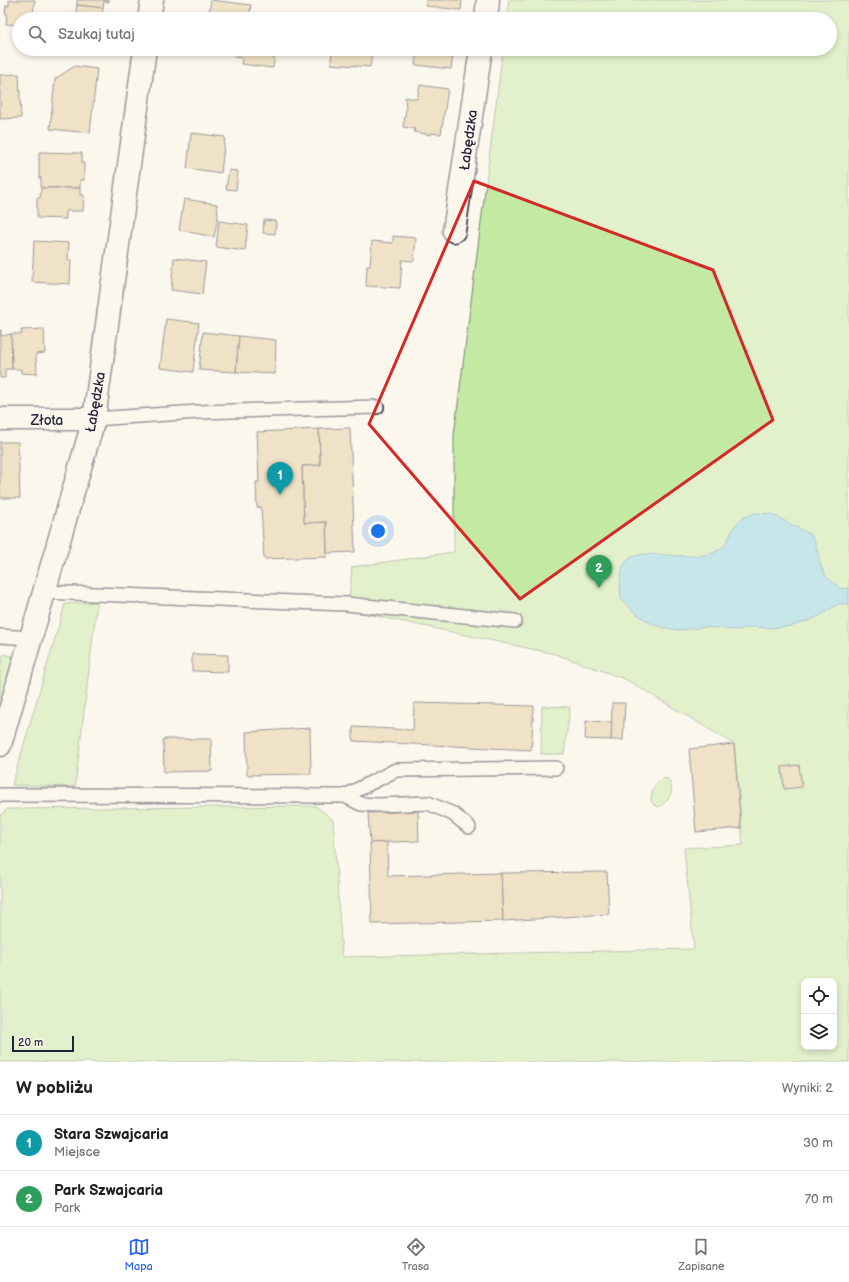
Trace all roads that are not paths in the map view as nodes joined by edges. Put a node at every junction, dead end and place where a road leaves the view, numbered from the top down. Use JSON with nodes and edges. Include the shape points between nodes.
{"nodes":[{"id":1,"x":152,"y":0,"type":"edge"},
{"id":2,"x":488,"y":0,"type":"edge"},
{"id":3,"x":150,"y":12,"type":"edge"},
{"id":4,"x":487,"y":12,"type":"edge"},
{"id":5,"x":144,"y":56,"type":"edge"},
{"id":6,"x":480,"y":56,"type":"edge"},
{"id":7,"x":454,"y":231,"type":"dead end"},
{"id":8,"x":377,"y":408,"type":"dead end"},
{"id":9,"x":94,"y":419,"type":"junction"},
{"id":10,"x":0,"y":420,"type":"edge"},
{"id":11,"x":44,"y":592,"type":"junction"},
{"id":12,"x":515,"y":620,"type":"dead end"},
{"id":13,"x":0,"y":636,"type":"edge"},
{"id":14,"x":31,"y":638,"type":"junction"},
{"id":15,"x":0,"y":745,"type":"edge"},
{"id":16,"x":556,"y":768,"type":"dead end"},
{"id":17,"x":0,"y":795,"type":"edge"},
{"id":18,"x":345,"y":796,"type":"junction"},
{"id":19,"x":469,"y":827,"type":"dead end"}],
"edges":[{"from":1,"to":3,"type":"street"},
{"from":2,"to":4,"type":"street"},
{"from":5,"to":9,"type":"street","name":"Łabędzka"},
{"from":6,"to":7,"type":"street","name":"Łabędzka"},
{"from":8,"to":9,"type":"lane","via":[[198,412]]},
{"from":9,"to":10,"type":"street","name":"Złota"},
{"from":9,"to":11,"type":"street","name":"Łabędzka"},
{"from":11,"to":12,"type":"lane","via":[[346,604]]},
{"from":11,"to":14,"type":"street","name":"Łabędzka"},
{"from":13,"to":14,"type":"lane"},
{"from":14,"to":15,"type":"street","name":"Łabędzka"},
{"from":16,"to":18,"type":"lane","via":[[396,770]]},
{"from":17,"to":18,"type":"lane"},
{"from":18,"to":19,"type":"lane","via":[[361,804],[428,802],[453,814]]}]}
